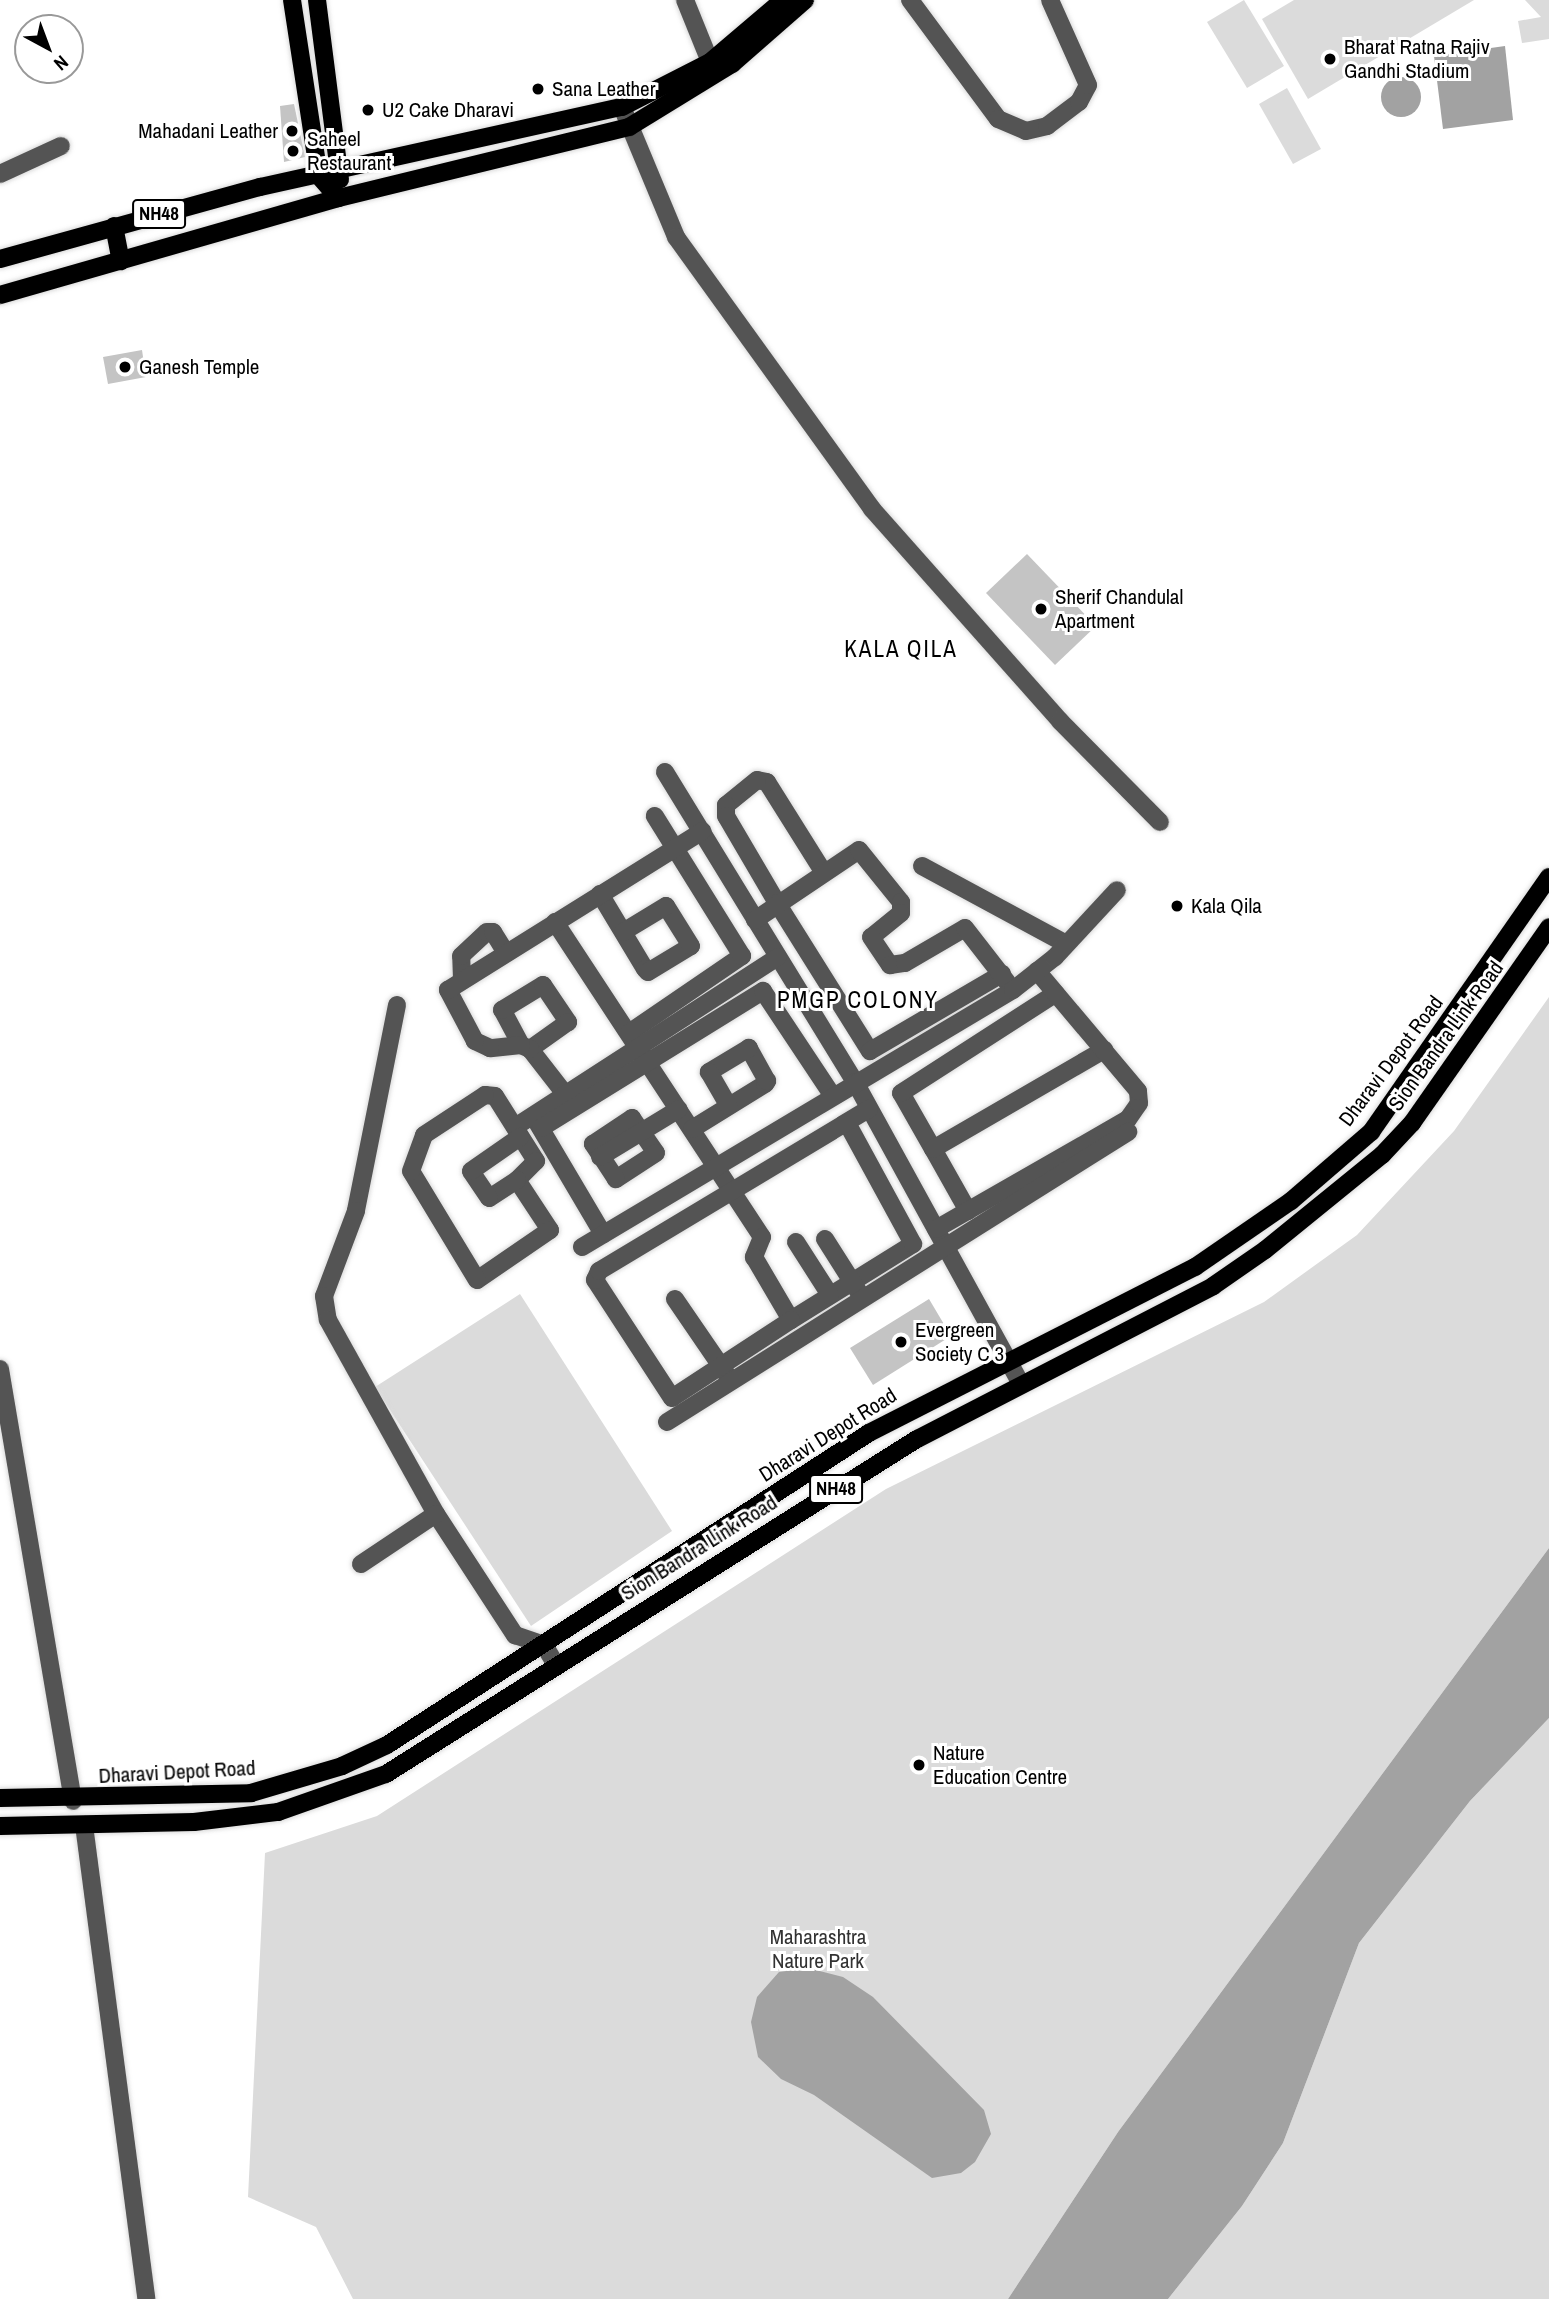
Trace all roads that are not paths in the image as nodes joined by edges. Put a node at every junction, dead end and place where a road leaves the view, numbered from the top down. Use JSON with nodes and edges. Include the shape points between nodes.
{"nodes":[{"id":1,"x":292,"y":0,"type":"edge"},
{"id":2,"x":317,"y":0,"type":"edge"},
{"id":3,"x":685,"y":0,"type":"edge"},
{"id":4,"x":783,"y":0,"type":"edge"},
{"id":5,"x":805,"y":0,"type":"edge"},
{"id":6,"x":910,"y":0,"type":"edge"},
{"id":7,"x":1050,"y":0,"type":"edge"},
{"id":8,"x":710,"y":62,"type":"junction"},
{"id":9,"x":622,"y":107,"type":"junction"},
{"id":10,"x":629,"y":127,"type":"junction"},
{"id":11,"x":61,"y":146,"type":"dead end"},
{"id":12,"x":342,"y":170,"type":"junction"},
{"id":13,"x":0,"y":174,"type":"edge"},
{"id":14,"x":319,"y":176,"type":"junction"},
{"id":15,"x":338,"y":198,"type":"junction"},
{"id":16,"x":114,"y":226,"type":"junction"},
{"id":17,"x":1,"y":255,"type":"edge"},
{"id":18,"x":121,"y":261,"type":"junction"},
{"id":19,"x":0,"y":295,"type":"edge"},
{"id":20,"x":665,"y":772,"type":"dead end"},
{"id":21,"x":655,"y":816,"type":"dead end"},
{"id":22,"x":1160,"y":822,"type":"dead end"},
{"id":23,"x":702,"y":831,"type":"junction"},
{"id":24,"x":675,"y":848,"type":"junction"},
{"id":25,"x":922,"y":866,"type":"dead end"},
{"id":26,"x":824,"y":873,"type":"junction"},
{"id":27,"x":1549,"y":877,"type":"edge"},
{"id":28,"x":1117,"y":890,"type":"dead end"},
{"id":29,"x":600,"y":894,"type":"junction"},
{"id":30,"x":777,"y":903,"type":"junction"},
{"id":31,"x":755,"y":920,"type":"junction"},
{"id":32,"x":555,"y":922,"type":"junction"},
{"id":33,"x":1549,"y":928,"type":"edge"},
{"id":34,"x":623,"y":932,"type":"dead end"},
{"id":35,"x":1066,"y":944,"type":"junction"},
{"id":36,"x":506,"y":953,"type":"junction"},
{"id":37,"x":778,"y":957,"type":"junction"},
{"id":38,"x":1037,"y":971,"type":"junction"},
{"id":39,"x":1002,"y":974,"type":"junction"},
{"id":40,"x":462,"y":979,"type":"junction"},
{"id":41,"x":724,"y":982,"type":"junction"},
{"id":42,"x":1013,"y":990,"type":"junction"},
{"id":43,"x":1056,"y":993,"type":"junction"},
{"id":44,"x":397,"y":1004,"type":"dead end"},
{"id":45,"x":740,"y":1005,"type":"junction"},
{"id":46,"x":664,"y":1030,"type":"junction"},
{"id":47,"x":638,"y":1047,"type":"junction"},
{"id":48,"x":1104,"y":1050,"type":"junction"},
{"id":49,"x":614,"y":1073,"type":"junction"},
{"id":50,"x":855,"y":1082,"type":"junction"},
{"id":51,"x":565,"y":1094,"type":"junction"},
{"id":52,"x":832,"y":1095,"type":"junction"},
{"id":53,"x":729,"y":1106,"type":"dead end"},
{"id":54,"x":679,"y":1109,"type":"junction"},
{"id":55,"x":869,"y":1109,"type":"junction"},
{"id":56,"x":537,"y":1122,"type":"junction"},
{"id":57,"x":847,"y":1123,"type":"junction"},
{"id":58,"x":692,"y":1129,"type":"junction"},
{"id":59,"x":644,"y":1130,"type":"junction"},
{"id":60,"x":517,"y":1132,"type":"junction"},
{"id":61,"x":1128,"y":1132,"type":"dead end"},
{"id":62,"x":933,"y":1149,"type":"junction"},
{"id":63,"x":716,"y":1165,"type":"junction"},
{"id":64,"x":517,"y":1180,"type":"junction"},
{"id":65,"x":732,"y":1191,"type":"junction"},
{"id":66,"x":968,"y":1211,"type":"junction"},
{"id":67,"x":936,"y":1229,"type":"junction"},
{"id":68,"x":603,"y":1234,"type":"junction"},
{"id":69,"x":825,"y":1239,"type":"dead end"},
{"id":70,"x":796,"y":1242,"type":"dead end"},
{"id":71,"x":582,"y":1247,"type":"dead end"},
{"id":72,"x":946,"y":1247,"type":"junction"},
{"id":73,"x":857,"y":1290,"type":"junction"},
{"id":74,"x":830,"y":1295,"type":"junction"},
{"id":75,"x":675,"y":1299,"type":"dead end"},
{"id":76,"x":791,"y":1320,"type":"junction"},
{"id":77,"x":1008,"y":1358,"type":"junction"},
{"id":78,"x":0,"y":1369,"type":"edge"},
{"id":79,"x":726,"y":1374,"type":"junction"},
{"id":80,"x":1021,"y":1384,"type":"junction"},
{"id":81,"x":667,"y":1422,"type":"dead end"},
{"id":82,"x":436,"y":1514,"type":"junction"},
{"id":83,"x":361,"y":1564,"type":"dead end"},
{"id":84,"x":544,"y":1645,"type":"junction"},
{"id":85,"x":556,"y":1665,"type":"junction"},
{"id":86,"x":0,"y":1798,"type":"edge"},
{"id":87,"x":73,"y":1801,"type":"junction"},
{"id":88,"x":84,"y":1825,"type":"junction"},
{"id":89,"x":0,"y":1826,"type":"edge"},
{"id":90,"x":146,"y":2299,"type":"edge"}],
"edges":[{"from":1,"to":14,"type":"main road"},
{"from":2,"to":12,"type":"main road"},
{"from":3,"to":8,"type":"street"},
{"from":4,"to":8,"type":"main road"},
{"from":5,"to":10,"type":"main road","via":[[732,64],[673,105]]},
{"from":6,"to":7,"type":"street","via":[[998,120],[1026,131],[1046,126],[1079,102],[1088,85]]},
{"from":8,"to":9,"type":"main road"},
{"from":9,"to":10,"type":"street"},
{"from":9,"to":12,"type":"main road"},
{"from":10,"to":15,"type":"main road"},
{"from":10,"to":22,"type":"street","via":[[676,237],[873,509],[1060,721]]},
{"from":11,"to":13,"type":"street"},
{"from":12,"to":14,"type":"main road"},
{"from":12,"to":15,"type":"main road"},
{"from":14,"to":15,"type":"main road"},
{"from":14,"to":16,"type":"main road","number":"NH48"},
{"from":15,"to":18,"type":"main road"},
{"from":16,"to":17,"type":"main road","number":"NH48"},
{"from":16,"to":18,"type":"main road"},
{"from":18,"to":19,"type":"main road"},
{"from":20,"to":23,"type":"street"},
{"from":21,"to":24,"type":"street"},
{"from":23,"to":24,"type":"street"},
{"from":23,"to":31,"type":"street"},
{"from":24,"to":29,"type":"street"},
{"from":24,"to":41,"type":"street","via":[[741,953]]},
{"from":25,"to":35,"type":"street"},
{"from":26,"to":30,"type":"street"},
{"from":26,"to":30,"type":"street","via":[[767,782],[757,780],[727,803],[724,812]]},
{"from":26,"to":39,"type":"street","via":[[859,850],[887,882],[903,907],[871,937],[890,965],[905,963],[965,928]]},
{"from":27,"to":77,"type":"main road","name":"Dharavi Depot Road","via":[[1371,1132],[1325,1173],[1195,1267]]},
{"from":28,"to":35,"type":"street"},
{"from":29,"to":32,"type":"street"},
{"from":29,"to":34,"type":"street"},
{"from":30,"to":31,"type":"street"},
{"from":30,"to":39,"type":"street","via":[[870,1051]]},
{"from":31,"to":37,"type":"street"},
{"from":32,"to":36,"type":"street"},
{"from":32,"to":47,"type":"street"},
{"from":33,"to":80,"type":"main road","name":"Sion Bandra Link Road","number":"NH48","via":[[1443,1084],[1382,1155],[1213,1286]]},
{"from":35,"to":38,"type":"street"},
{"from":36,"to":40,"type":"street"},
{"from":36,"to":40,"type":"street","via":[[493,932],[487,932],[461,956]]},
{"from":37,"to":41,"type":"street"},
{"from":37,"to":50,"type":"street"},
{"from":38,"to":42,"type":"street"},
{"from":38,"to":43,"type":"street"},
{"from":39,"to":42,"type":"street"},
{"from":40,"to":51,"type":"street","via":[[448,990],[449,997],[475,1041],[490,1048],[525,1047]]},
{"from":41,"to":45,"type":"street"},
{"from":41,"to":46,"type":"street"},
{"from":42,"to":50,"type":"street"},
{"from":43,"to":48,"type":"street"},
{"from":43,"to":62,"type":"street","via":[[901,1093]]},
{"from":44,"to":82,"type":"street","via":[[356,1211],[324,1296],[340,1344]]},
{"from":45,"to":46,"type":"street"},
{"from":45,"to":52,"type":"street","via":[[769,993]]},
{"from":46,"to":47,"type":"street"},
{"from":47,"to":49,"type":"street"},
{"from":47,"to":54,"type":"street"},
{"from":48,"to":62,"type":"street"},
{"from":48,"to":66,"type":"street","via":[[1138,1091],[1135,1112]]},
{"from":49,"to":51,"type":"street"},
{"from":49,"to":56,"type":"street"},
{"from":50,"to":52,"type":"street"},
{"from":50,"to":55,"type":"street"},
{"from":51,"to":56,"type":"street"},
{"from":52,"to":63,"type":"street"},
{"from":53,"to":58,"type":"street"},
{"from":54,"to":58,"type":"street"},
{"from":54,"to":59,"type":"street"},
{"from":55,"to":57,"type":"street"},
{"from":55,"to":67,"type":"street"},
{"from":56,"to":60,"type":"street"},
{"from":56,"to":68,"type":"street"},
{"from":57,"to":65,"type":"street"},
{"from":57,"to":73,"type":"street","via":[[914,1239]]},
{"from":58,"to":63,"type":"street"},
{"from":59,"to":59,"type":"street","via":[[600,1157],[615,1179],[656,1153]]},
{"from":60,"to":64,"type":"street","via":[[537,1164]]},
{"from":60,"to":64,"type":"street","via":[[471,1171],[489,1198]]},
{"from":60,"to":64,"type":"street","via":[[495,1096],[485,1095],[424,1135],[412,1169],[477,1280],[549,1233]]},
{"from":61,"to":72,"type":"street"},
{"from":62,"to":66,"type":"street"},
{"from":63,"to":65,"type":"street"},
{"from":63,"to":68,"type":"street"},
{"from":65,"to":76,"type":"street","via":[[762,1237],[754,1257]]},
{"from":65,"to":79,"type":"street","via":[[599,1271],[595,1280],[670,1396]]},
{"from":66,"to":67,"type":"street"},
{"from":67,"to":72,"type":"street"},
{"from":68,"to":71,"type":"street"},
{"from":69,"to":73,"type":"street"},
{"from":70,"to":74,"type":"street"},
{"from":72,"to":73,"type":"street"},
{"from":72,"to":77,"type":"street"},
{"from":73,"to":74,"type":"street"},
{"from":73,"to":79,"type":"street"},
{"from":74,"to":76,"type":"street"},
{"from":75,"to":79,"type":"street"},
{"from":76,"to":79,"type":"street"},
{"from":77,"to":80,"type":"street"},
{"from":77,"to":84,"type":"main road","name":"Dharavi Depot Road","via":[[869,1433]]},
{"from":78,"to":87,"type":"street"},
{"from":79,"to":81,"type":"street"},
{"from":80,"to":85,"type":"main road","name":"Sion Bandra Link Road","number":"NH48","via":[[917,1439]]},
{"from":82,"to":83,"type":"street"},
{"from":82,"to":84,"type":"street","via":[[515,1635]]},
{"from":84,"to":85,"type":"street"},
{"from":84,"to":87,"type":"main road","name":"Dharavi Depot Road","via":[[387,1745],[302,1782],[251,1793]]},
{"from":85,"to":88,"type":"main road","name":"Sion Bandra Link Road","number":"NH48","via":[[397,1767],[334,1796],[278,1812],[194,1822]]},
{"from":86,"to":87,"type":"main road","name":"Dharavi Depot Road"},
{"from":88,"to":89,"type":"main road","name":"Sion Bandra Link Road","number":"NH48"},
{"from":88,"to":90,"type":"street"}]}
